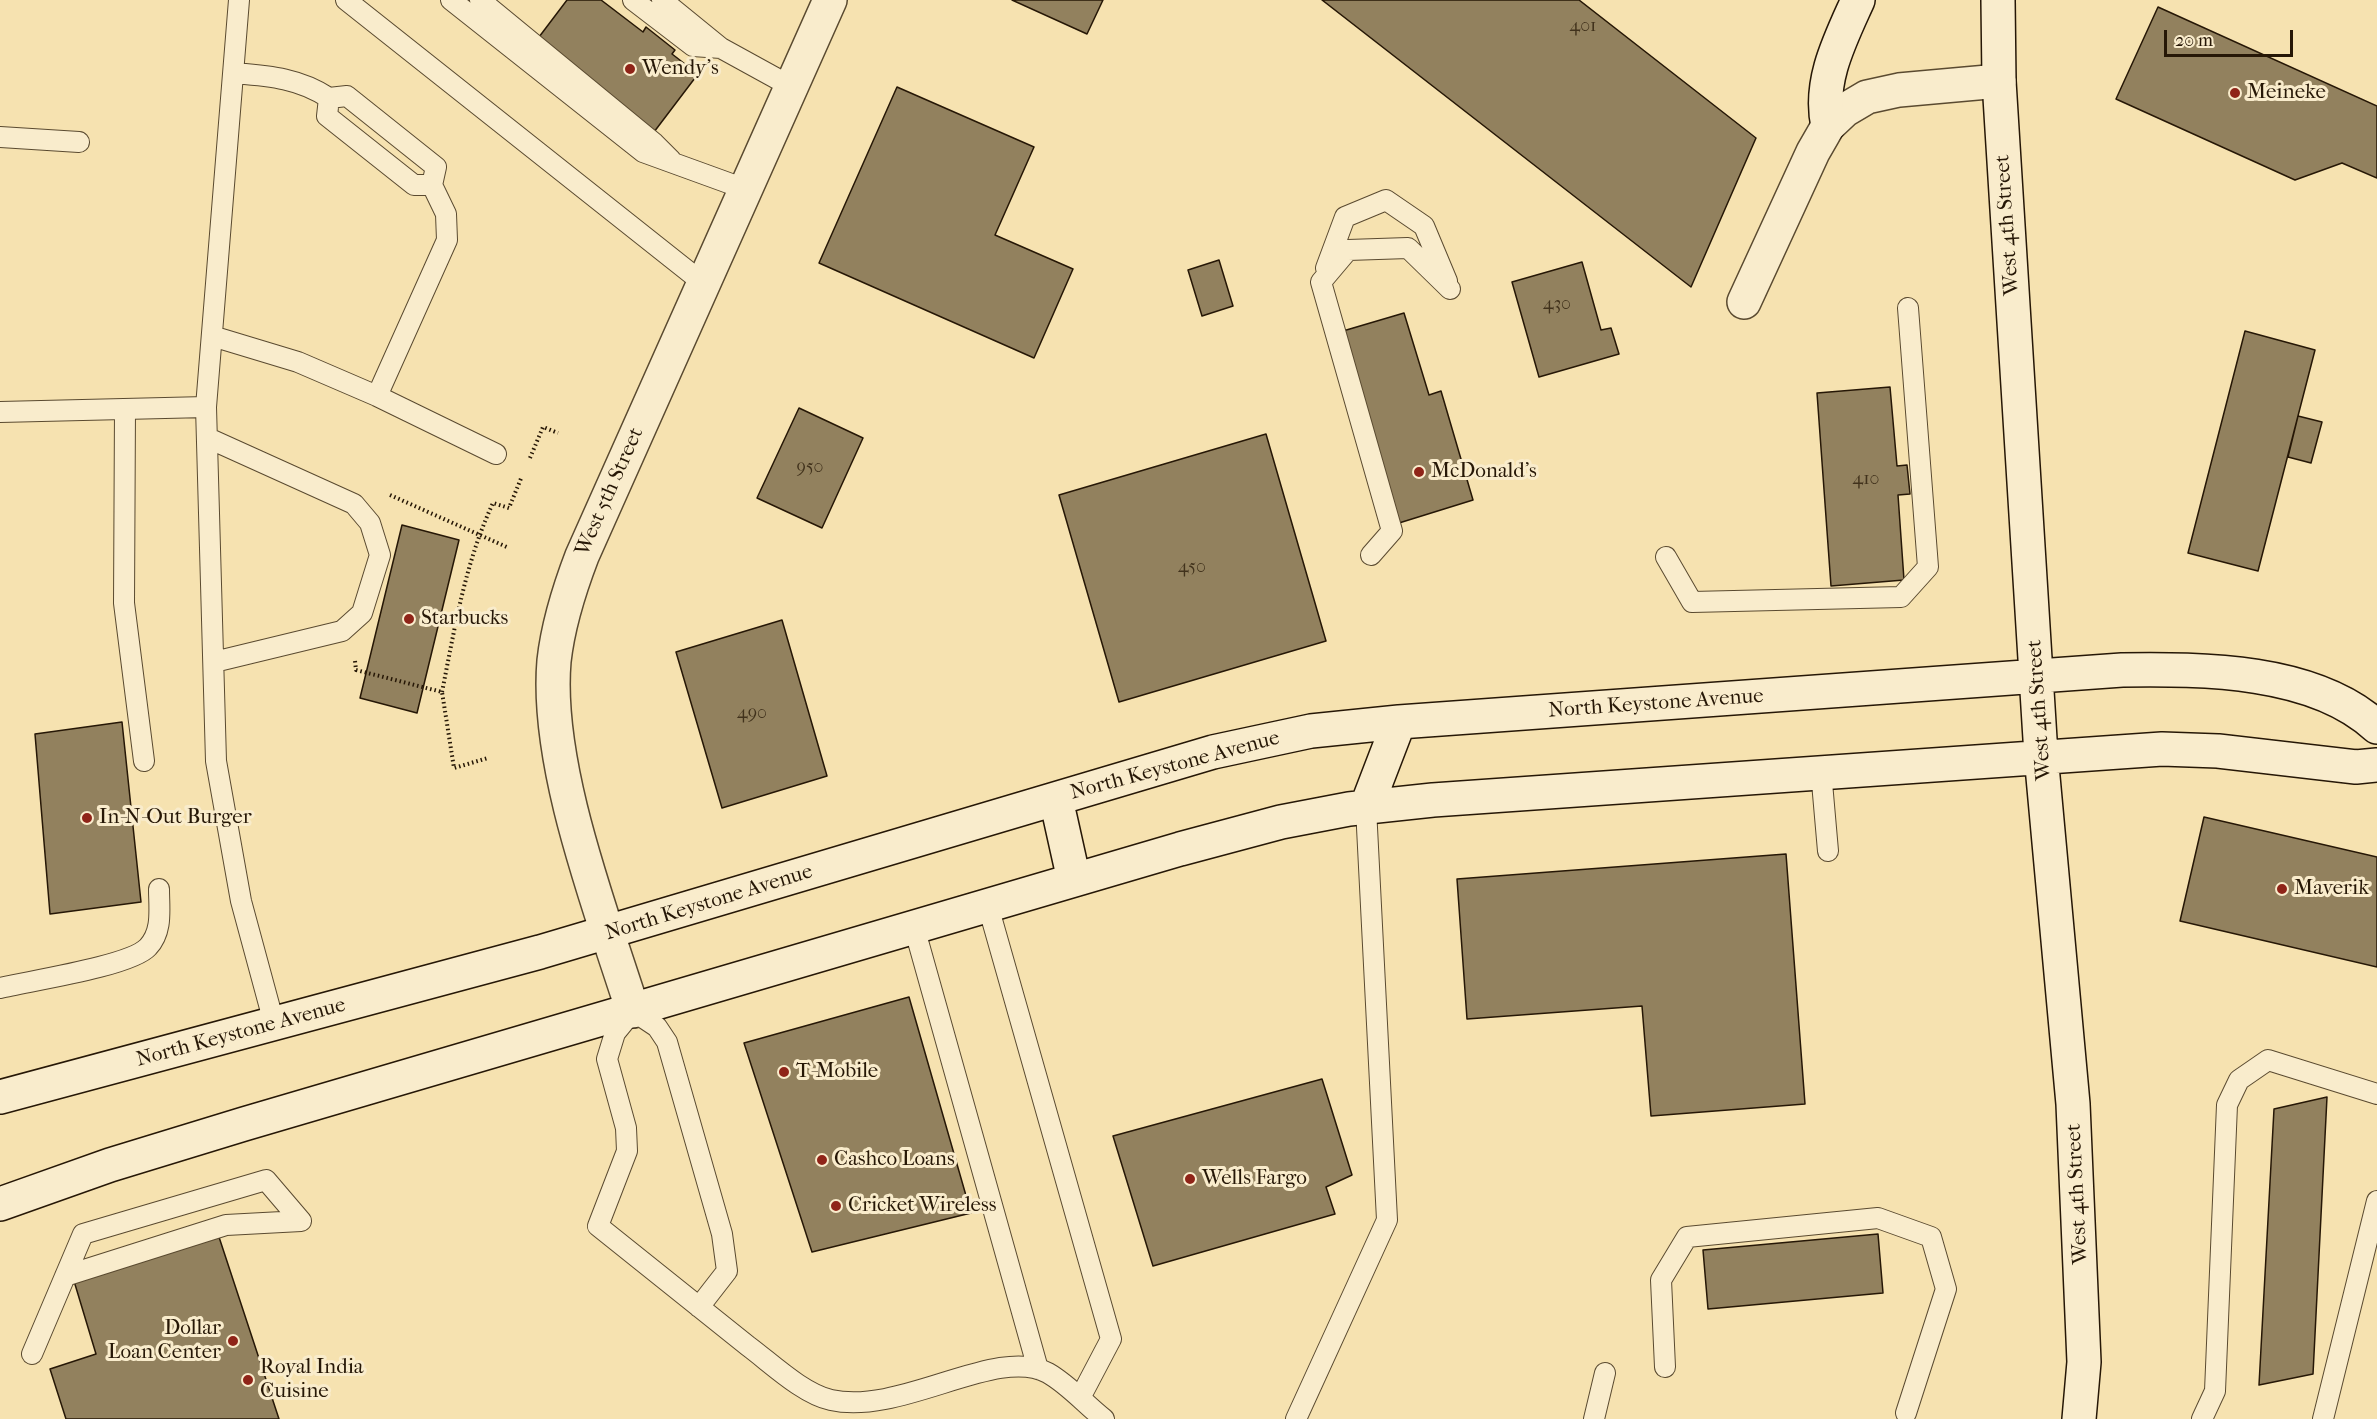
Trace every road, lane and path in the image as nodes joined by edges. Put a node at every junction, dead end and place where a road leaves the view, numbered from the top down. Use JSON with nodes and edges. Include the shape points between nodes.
{"nodes":[{"id":1,"x":239,"y":0,"type":"edge"},
{"id":2,"x":346,"y":0,"type":"edge"},
{"id":3,"x":451,"y":0,"type":"edge"},
{"id":4,"x":480,"y":0,"type":"edge"},
{"id":5,"x":633,"y":0,"type":"edge"},
{"id":6,"x":662,"y":0,"type":"edge"},
{"id":7,"x":830,"y":0,"type":"edge"},
{"id":8,"x":1858,"y":0,"type":"edge"},
{"id":9,"x":1998,"y":0,"type":"edge"},
{"id":10,"x":721,"y":48,"type":"junction"},
{"id":11,"x":234,"y":73,"type":"junction"},
{"id":12,"x":1999,"y":81,"type":"junction"},
{"id":13,"x":792,"y":87,"type":"junction"},
{"id":14,"x":329,"y":98,"type":"junction"},
{"id":15,"x":1828,"y":126,"type":"junction"},
{"id":16,"x":0,"y":137,"type":"edge"},
{"id":17,"x":79,"y":142,"type":"dead end"},
{"id":18,"x":674,"y":162,"type":"junction"},
{"id":19,"x":432,"y":184,"type":"junction"},
{"id":20,"x":745,"y":189,"type":"junction"},
{"id":21,"x":1322,"y":282,"type":"junction"},
{"id":22,"x":703,"y":283,"type":"junction"},
{"id":23,"x":1744,"y":302,"type":"dead end"},
{"id":24,"x":1908,"y":308,"type":"dead end"},
{"id":25,"x":212,"y":336,"type":"junction"},
{"id":26,"x":377,"y":396,"type":"junction"},
{"id":27,"x":207,"y":407,"type":"junction"},
{"id":28,"x":125,"y":409,"type":"junction"},
{"id":29,"x":0,"y":412,"type":"edge"},
{"id":30,"x":208,"y":438,"type":"junction"},
{"id":31,"x":496,"y":454,"type":"dead end"},
{"id":32,"x":381,"y":491,"type":"dead end"},
{"id":33,"x":478,"y":534,"type":"junction"},
{"id":34,"x":509,"y":548,"type":"dead end"},
{"id":35,"x":1371,"y":555,"type":"dead end"},
{"id":36,"x":1666,"y":557,"type":"dead end"},
{"id":37,"x":355,"y":652,"type":"dead end"},
{"id":38,"x":214,"y":662,"type":"junction"},
{"id":39,"x":2038,"y":677,"type":"junction"},
{"id":40,"x":442,"y":692,"type":"junction"},
{"id":41,"x":1399,"y":722,"type":"junction"},
{"id":42,"x":2377,"y":727,"type":"edge"},
{"id":43,"x":2041,"y":755,"type":"junction"},
{"id":44,"x":488,"y":758,"type":"dead end"},
{"id":45,"x":144,"y":760,"type":"dead end"},
{"id":46,"x":2377,"y":765,"type":"edge"},
{"id":47,"x":1821,"y":771,"type":"junction"},
{"id":48,"x":1056,"y":800,"type":"junction"},
{"id":49,"x":1366,"y":808,"type":"junction"},
{"id":50,"x":1828,"y":851,"type":"dead end"},
{"id":51,"x":1074,"y":880,"type":"junction"},
{"id":52,"x":159,"y":889,"type":"dead end"},
{"id":53,"x":988,"y":906,"type":"junction"},
{"id":54,"x":914,"y":927,"type":"junction"},
{"id":55,"x":608,"y":933,"type":"junction"},
{"id":56,"x":0,"y":988,"type":"edge"},
{"id":57,"x":633,"y":1011,"type":"junction"},
{"id":58,"x":274,"y":1023,"type":"junction"},
{"id":59,"x":2377,"y":1094,"type":"edge"},
{"id":60,"x":0,"y":1097,"type":"edge"},
{"id":61,"x":2377,"y":1201,"type":"edge"},
{"id":62,"x":0,"y":1204,"type":"edge"},
{"id":63,"x":65,"y":1276,"type":"junction"},
{"id":64,"x":699,"y":1307,"type":"junction"},
{"id":65,"x":32,"y":1354,"type":"dead end"},
{"id":66,"x":1665,"y":1367,"type":"dead end"},
{"id":67,"x":1038,"y":1369,"type":"junction"},
{"id":68,"x":1605,"y":1373,"type":"dead end"},
{"id":69,"x":1080,"y":1398,"type":"junction"},
{"id":70,"x":1906,"y":1413,"type":"dead end"},
{"id":71,"x":1104,"y":1419,"type":"edge"},
{"id":72,"x":1296,"y":1419,"type":"edge"},
{"id":73,"x":1594,"y":1419,"type":"edge"},
{"id":74,"x":2079,"y":1419,"type":"edge"},
{"id":75,"x":2202,"y":1419,"type":"edge"},
{"id":76,"x":2323,"y":1419,"type":"edge"}],
"edges":[{"from":1,"to":11,"type":"lane"},
{"from":2,"to":22,"type":"lane"},
{"from":3,"to":18,"type":"lane","via":[[643,152]]},
{"from":4,"to":18,"type":"lane"},
{"from":5,"to":10,"type":"lane","via":[[693,46]]},
{"from":6,"to":10,"type":"lane"},
{"from":7,"to":13,"type":"main road","name":"West 5th Street"},
{"from":8,"to":15,"type":"main road","via":[[1827,80],[1824,107]]},
{"from":9,"to":12,"type":"main road","name":"West 4th Street"},
{"from":10,"to":13,"type":"lane"},
{"from":11,"to":14,"type":"lane","via":[[296,81]]},
{"from":11,"to":25,"type":"lane"},
{"from":12,"to":15,"type":"main road","via":[[1899,90],[1866,97]]},
{"from":12,"to":39,"type":"main road","name":"West 4th Street"},
{"from":13,"to":20,"type":"main road","name":"West 5th Street"},
{"from":14,"to":19,"type":"lane","via":[[327,116],[414,185]]},
{"from":14,"to":19,"type":"lane","via":[[347,96],[436,167]]},
{"from":15,"to":23,"type":"main road"},
{"from":16,"to":17,"type":"lane"},
{"from":18,"to":20,"type":"lane"},
{"from":19,"to":26,"type":"lane","via":[[446,214],[447,240]]},
{"from":20,"to":22,"type":"main road","name":"West 5th Street"},
{"from":21,"to":21,"type":"lane","via":[[1348,250],[1408,248],[1450,290],[1425,225],[1386,200],[1345,217]]},
{"from":21,"to":35,"type":"lane","via":[[1392,531]]},
{"from":22,"to":55,"type":"main road","name":"West 5th Street","via":[[582,556],[562,616],[554,662],[554,702],[565,775]]},
{"from":24,"to":36,"type":"lane","via":[[1928,567],[1901,597],[1692,602]]},
{"from":25,"to":26,"type":"lane","via":[[298,362]]},
{"from":25,"to":27,"type":"lane"},
{"from":26,"to":31,"type":"lane"},
{"from":27,"to":28,"type":"lane"},
{"from":27,"to":30,"type":"lane"},
{"from":28,"to":29,"type":"lane"},
{"from":28,"to":45,"type":"lane","via":[[124,603]]},
{"from":30,"to":38,"type":"lane"},
{"from":30,"to":38,"type":"lane","via":[[354,504],[370,523],[380,555],[362,613],[342,631]]},
{"from":32,"to":33,"type":"path"},
{"from":33,"to":34,"type":"path"},
{"from":33,"to":40,"type":"path","via":[[463,584]]},
{"from":37,"to":40,"type":"path","via":[[356,670]]},
{"from":38,"to":58,"type":"lane","via":[[218,773],[241,901]]},
{"from":39,"to":41,"type":"main road","name":"North Keystone Avenue"},
{"from":39,"to":42,"type":"main road","name":"North Keystone Avenue","via":[[2122,670],[2221,672],[2297,686],[2340,700]]},
{"from":39,"to":43,"type":"main road","name":"West 4th Street"},
{"from":40,"to":44,"type":"path","via":[[454,768]]},
{"from":41,"to":48,"type":"main road","name":"North Keystone Avenue","via":[[1268,739]]},
{"from":41,"to":49,"type":"main road"},
{"from":43,"to":46,"type":"main road","via":[[2162,749],[2218,751],[2356,767]]},
{"from":43,"to":47,"type":"main road"},
{"from":43,"to":74,"type":"main road","name":"West 4th Street","via":[[2076,1161],[2084,1362]]},
{"from":47,"to":49,"type":"main road"},
{"from":47,"to":50,"type":"lane"},
{"from":48,"to":51,"type":"main road"},
{"from":48,"to":55,"type":"main road","name":"North Keystone Avenue"},
{"from":49,"to":51,"type":"main road","via":[[1281,822]]},
{"from":49,"to":72,"type":"lane","via":[[1387,1220]]},
{"from":51,"to":53,"type":"main road"},
{"from":52,"to":56,"type":"lane","via":[[159,928],[148,948],[127,959]]},
{"from":53,"to":54,"type":"main road"},
{"from":53,"to":69,"type":"lane","via":[[1111,1339]]},
{"from":54,"to":57,"type":"main road"},
{"from":54,"to":67,"type":"lane"},
{"from":55,"to":57,"type":"main road","name":"West 5th Street"},
{"from":55,"to":58,"type":"main road","name":"North Keystone Avenue"},
{"from":57,"to":62,"type":"main road","via":[[244,1124]]},
{"from":57,"to":64,"type":"lane","via":[[657,1027],[667,1042],[722,1234],[727,1271]]},
{"from":57,"to":64,"type":"lane","via":[[615,1033],[607,1059],[626,1128],[627,1151],[598,1226]]},
{"from":58,"to":60,"type":"main road","name":"North Keystone Avenue"},
{"from":59,"to":75,"type":"lane","via":[[2268,1060],[2239,1080],[2227,1105],[2215,1391]]},
{"from":61,"to":76,"type":"lane"},
{"from":63,"to":63,"type":"lane","via":[[83,1234],[266,1180],[301,1221],[226,1225]]},
{"from":63,"to":65,"type":"lane"},
{"from":64,"to":67,"type":"lane","via":[[794,1381],[830,1400],[869,1402],[899,1398],[1000,1367],[1021,1364]]},
{"from":66,"to":70,"type":"lane","via":[[1660,1280],[1687,1237],[1878,1218],[1931,1237],[1946,1289]]},
{"from":67,"to":69,"type":"lane"},
{"from":68,"to":73,"type":"lane"},
{"from":69,"to":71,"type":"lane"}]}
